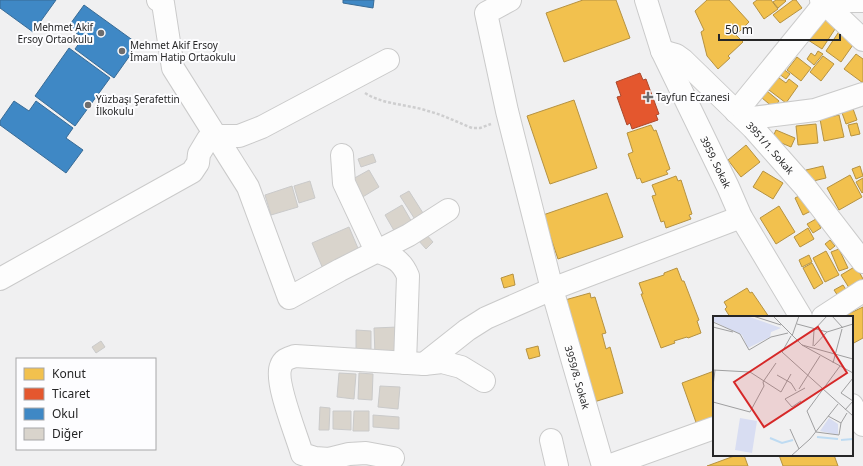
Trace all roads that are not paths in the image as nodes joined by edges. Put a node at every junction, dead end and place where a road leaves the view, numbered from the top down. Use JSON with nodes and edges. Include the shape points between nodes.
{"nodes":[{"id":1,"x":158,"y":0,"type":"edge"},
{"id":2,"x":510,"y":0,"type":"edge"},
{"id":3,"x":646,"y":0,"type":"edge"},
{"id":4,"x":863,"y":1,"type":"edge"},
{"id":5,"x":822,"y":2,"type":"edge"},
{"id":6,"x":863,"y":40,"type":"edge"},
{"id":7,"x":662,"y":51,"type":"junction"},
{"id":8,"x":388,"y":60,"type":"dead end"},
{"id":9,"x":863,"y":94,"type":"edge"},
{"id":10,"x":740,"y":115,"type":"junction"},
{"id":11,"x":216,"y":136,"type":"junction"},
{"id":12,"x":342,"y":155,"type":"dead end"},
{"id":13,"x":448,"y":210,"type":"dead end"},
{"id":14,"x":741,"y":217,"type":"junction"},
{"id":15,"x":376,"y":251,"type":"junction"},
{"id":16,"x":863,"y":262,"type":"edge"},
{"id":17,"x":0,"y":279,"type":"edge"},
{"id":18,"x":552,"y":289,"type":"junction"},
{"id":19,"x":863,"y":291,"type":"edge"},
{"id":20,"x":799,"y":316,"type":"edge"},
{"id":21,"x":825,"y":316,"type":"edge"},
{"id":22,"x":415,"y":363,"type":"junction"},
{"id":23,"x":484,"y":380,"type":"dead end"},
{"id":24,"x":853,"y":407,"type":"edge"},
{"id":25,"x":863,"y":424,"type":"edge"},
{"id":26,"x":713,"y":428,"type":"edge"},
{"id":27,"x":551,"y":440,"type":"dead end"},
{"id":28,"x":393,"y":458,"type":"dead end"},
{"id":29,"x":557,"y":466,"type":"edge"},
{"id":30,"x":603,"y":466,"type":"edge"},
{"id":31,"x":608,"y":466,"type":"edge"}],
"edges":[{"from":1,"to":11,"type":"street","via":[[163,3],[174,68]]},
{"from":2,"to":18,"type":"street","name":"3959/8. Sokak","via":[[486,13],[507,111]]},
{"from":3,"to":7,"type":"street","name":"3959. Sokak"},
{"from":4,"to":5,"type":"street"},
{"from":5,"to":6,"type":"street"},
{"from":5,"to":10,"type":"street"},
{"from":7,"to":10,"type":"street","name":"3951/1. Sokak","via":[[683,60]]},
{"from":7,"to":14,"type":"street","name":"3959. Sokak"},
{"from":8,"to":11,"type":"street","via":[[262,127],[240,136]]},
{"from":9,"to":10,"type":"street","via":[[815,110]]},
{"from":10,"to":16,"type":"street","name":"3951/1. Sokak","via":[[806,188]]},
{"from":11,"to":15,"type":"street","via":[[248,187],[289,298]]},
{"from":11,"to":17,"type":"street","via":[[208,139],[192,172]]},
{"from":12,"to":15,"type":"street","via":[[344,183]]},
{"from":13,"to":15,"type":"street","via":[[409,235]]},
{"from":14,"to":18,"type":"street"},
{"from":14,"to":20,"type":"street","name":"3959. Sokak"},
{"from":15,"to":22,"type":"street","via":[[404,266],[408,276]]},
{"from":18,"to":22,"type":"street","via":[[486,318]]},
{"from":18,"to":30,"type":"street","name":"3959/8. Sokak"},
{"from":19,"to":21,"type":"street"},
{"from":22,"to":23,"type":"street","via":[[442,362],[460,367]]},
{"from":22,"to":28,"type":"street","via":[[295,356],[285,360],[280,367],[280,383],[302,454],[329,459],[349,454]]},
{"from":24,"to":25,"type":"street"},
{"from":26,"to":31,"type":"street"},
{"from":27,"to":29,"type":"street"}]}
